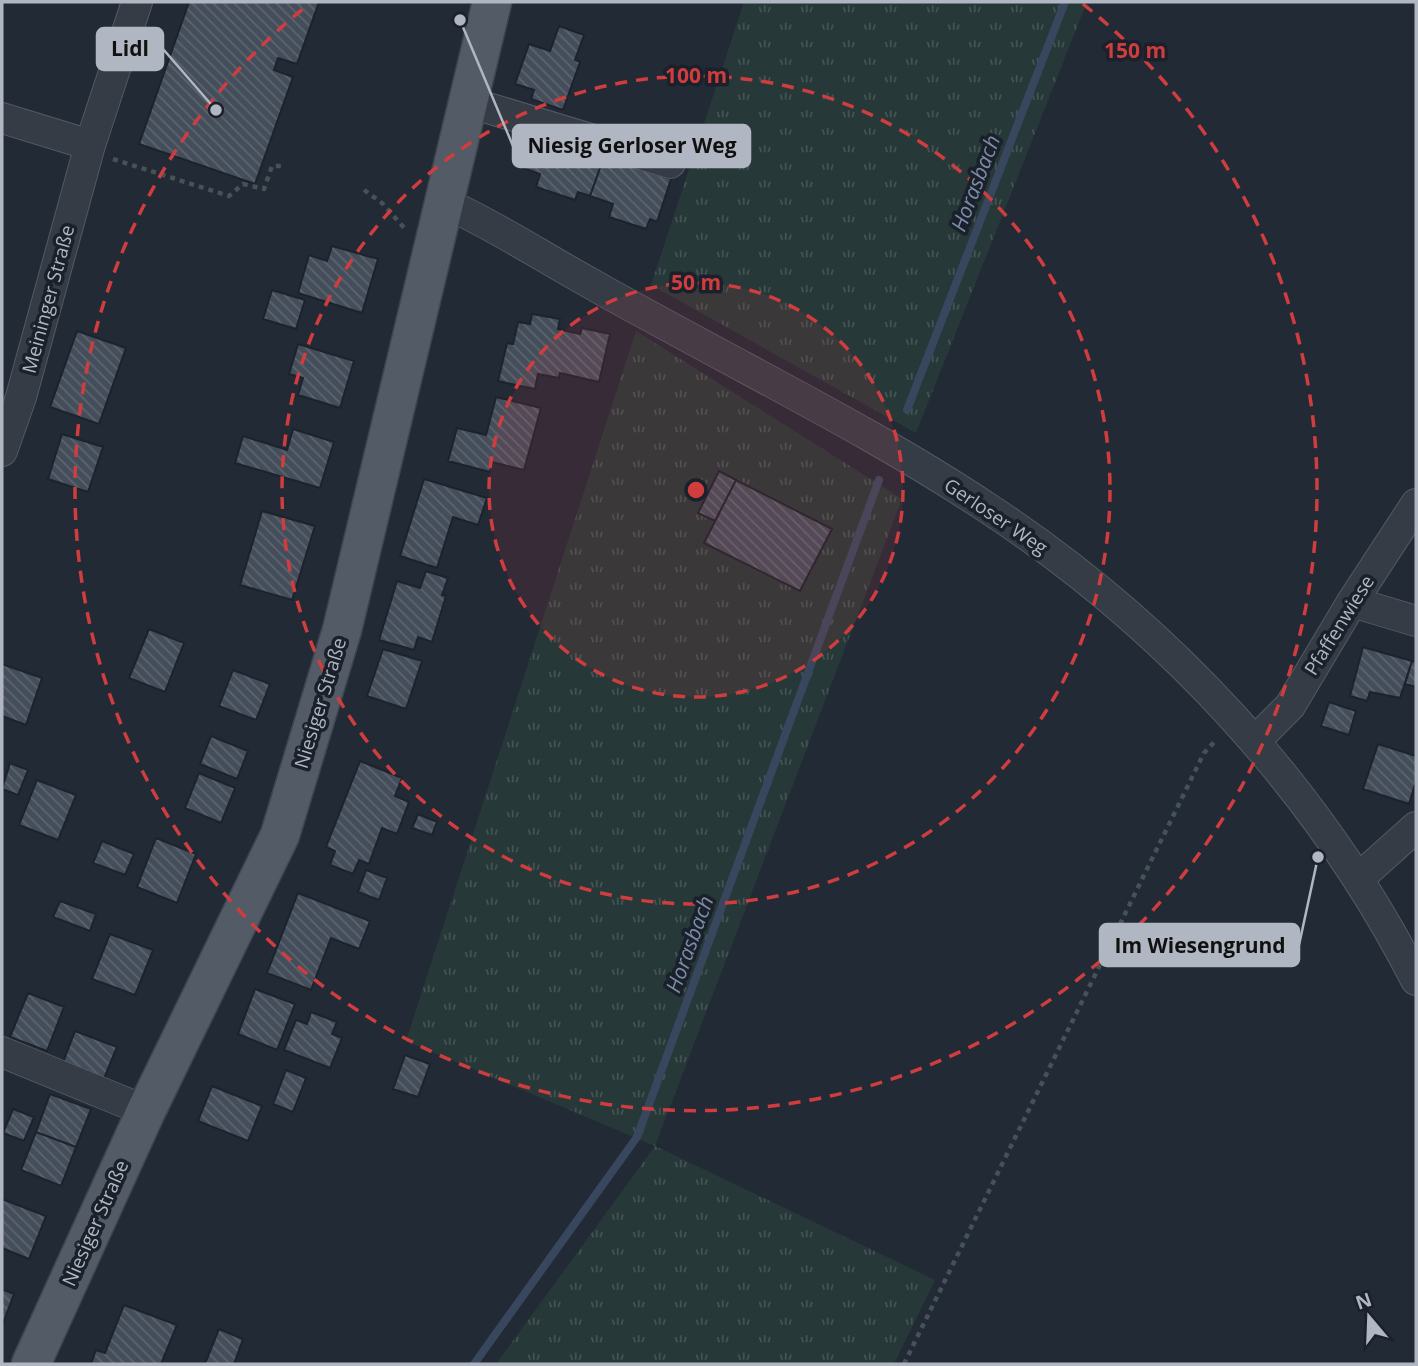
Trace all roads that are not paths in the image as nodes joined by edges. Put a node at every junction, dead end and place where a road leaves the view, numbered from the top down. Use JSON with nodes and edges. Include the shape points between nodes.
{"nodes":[{"id":1,"x":136,"y":2,"type":"edge"},
{"id":2,"x":492,"y":2,"type":"edge"},
{"id":3,"x":468,"y":102,"type":"junction"},
{"id":4,"x":2,"y":118,"type":"edge"},
{"id":5,"x":90,"y":148,"type":"junction"},
{"id":6,"x":670,"y":163,"type":"dead end"},
{"id":7,"x":445,"y":203,"type":"junction"},
{"id":8,"x":2,"y":451,"type":"edge"},
{"id":9,"x":1416,"y":504,"type":"edge"},
{"id":10,"x":1352,"y":602,"type":"junction"},
{"id":11,"x":1416,"y":621,"type":"edge"},
{"id":12,"x":1246,"y":730,"type":"junction"},
{"id":13,"x":1416,"y":827,"type":"edge"},
{"id":14,"x":1359,"y":878,"type":"junction"},
{"id":15,"x":1416,"y":980,"type":"edge"},
{"id":16,"x":2,"y":1052,"type":"edge"},
{"id":17,"x":146,"y":1111,"type":"junction"},
{"id":18,"x":31,"y":1364,"type":"edge"}],
"edges":[{"from":1,"to":5,"type":"street","name":"Meininger Straße"},
{"from":2,"to":3,"type":"main road","name":"Niesiger Straße"},
{"from":3,"to":6,"type":"street"},
{"from":3,"to":7,"type":"main road","name":"Niesiger Straße"},
{"from":4,"to":5,"type":"street"},
{"from":5,"to":8,"type":"street","name":"Meininger Straße"},
{"from":7,"to":12,"type":"street","name":"Gerloser Weg","via":[[902,453],[991,510],[1077,572]]},
{"from":7,"to":17,"type":"main road","name":"Niesiger Straße","via":[[342,629],[280,835]]},
{"from":9,"to":10,"type":"street","name":"Pfaffenwiese"},
{"from":10,"to":11,"type":"street"},
{"from":10,"to":12,"type":"street","name":"Pfaffenwiese","via":[[1290,706]]},
{"from":12,"to":14,"type":"street","name":"Gerloser Weg"},
{"from":13,"to":14,"type":"street"},
{"from":14,"to":15,"type":"street","name":"Gerloser Weg"},
{"from":16,"to":17,"type":"street"},
{"from":17,"to":18,"type":"main road","name":"Niesiger Straße"}]}
